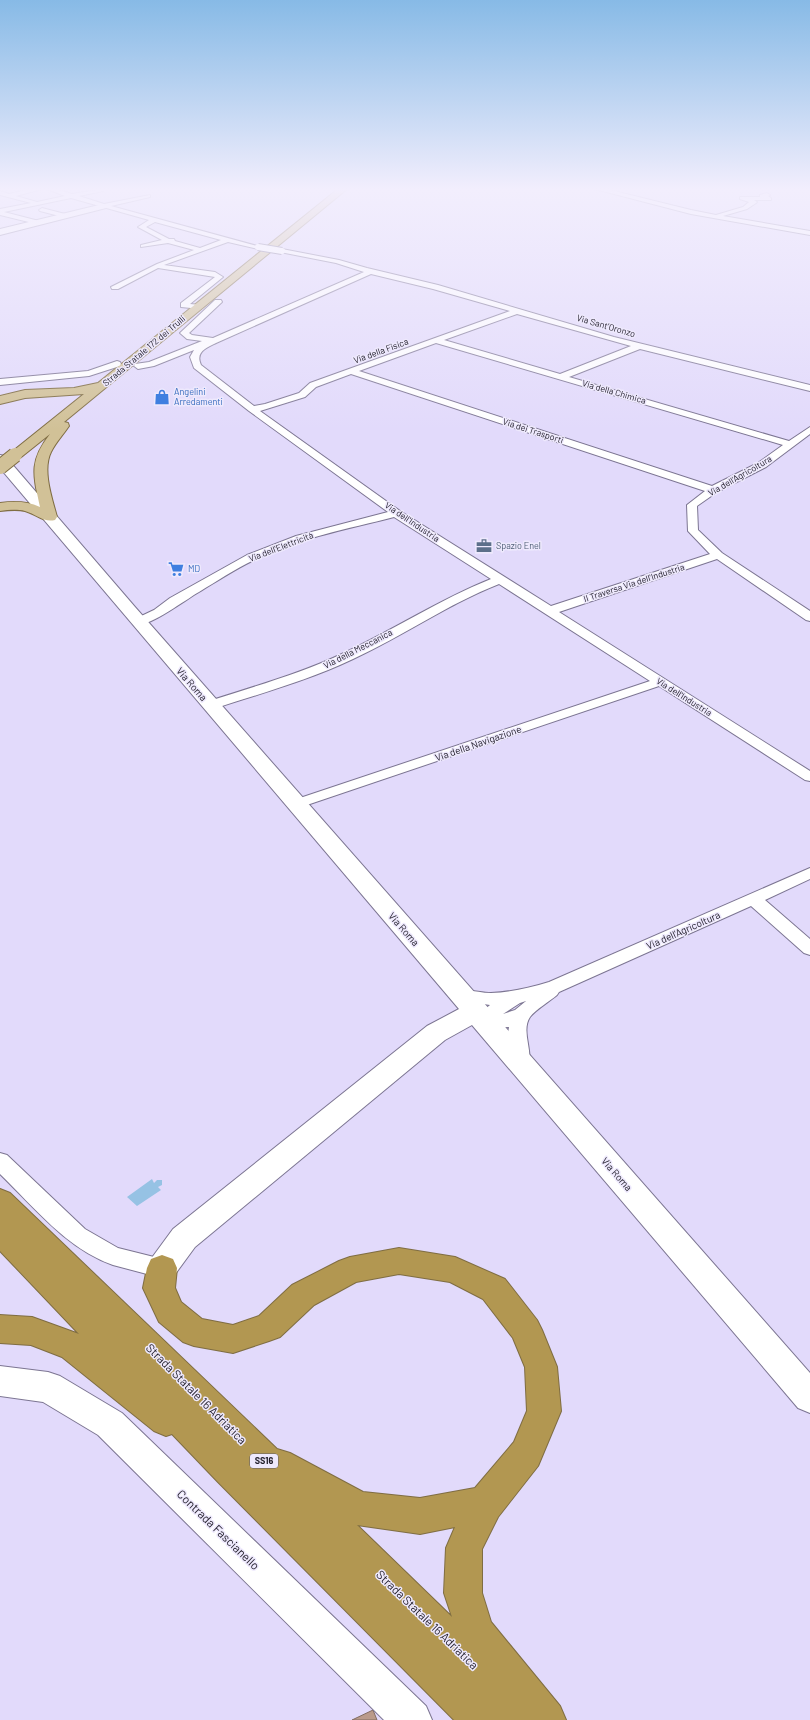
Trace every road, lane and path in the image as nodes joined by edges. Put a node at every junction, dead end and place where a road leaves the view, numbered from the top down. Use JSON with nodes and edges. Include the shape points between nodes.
{"nodes":[{"id":1,"x":150,"y":269,"type":"edge"},
{"id":2,"x":179,"y":269,"type":"edge"},
{"id":3,"x":244,"y":269,"type":"edge"},
{"id":4,"x":366,"y":269,"type":"edge"},
{"id":5,"x":371,"y":271,"type":"junction"},
{"id":6,"x":115,"y":287,"type":"dead end"},
{"id":7,"x":218,"y":302,"type":"dead end"},
{"id":8,"x":198,"y":307,"type":"junction"},
{"id":9,"x":518,"y":311,"type":"junction"},
{"id":10,"x":213,"y":341,"type":"junction"},
{"id":11,"x":437,"y":341,"type":"junction"},
{"id":12,"x":639,"y":346,"type":"junction"},
{"id":13,"x":182,"y":352,"type":"junction"},
{"id":14,"x":195,"y":354,"type":"junction"},
{"id":15,"x":117,"y":364,"type":"dead end"},
{"id":16,"x":138,"y":366,"type":"dead end"},
{"id":17,"x":352,"y":372,"type":"junction"},
{"id":18,"x":560,"y":377,"type":"junction"},
{"id":19,"x":0,"y":382,"type":"edge"},
{"id":20,"x":105,"y":383,"type":"junction"},
{"id":21,"x":810,"y":388,"type":"edge"},
{"id":22,"x":65,"y":393,"type":"junction"},
{"id":23,"x":91,"y":395,"type":"junction"},
{"id":24,"x":0,"y":400,"type":"edge"},
{"id":25,"x":252,"y":409,"type":"junction"},
{"id":26,"x":69,"y":413,"type":"junction"},
{"id":27,"x":810,"y":430,"type":"edge"},
{"id":28,"x":791,"y":444,"type":"junction"},
{"id":29,"x":0,"y":459,"type":"edge"},
{"id":30,"x":0,"y":467,"type":"edge"},
{"id":31,"x":24,"y":488,"type":"junction"},
{"id":32,"x":713,"y":490,"type":"junction"},
{"id":33,"x":0,"y":506,"type":"edge"},
{"id":34,"x":396,"y":512,"type":"junction"},
{"id":35,"x":50,"y":517,"type":"junction"},
{"id":36,"x":718,"y":555,"type":"junction"},
{"id":37,"x":500,"y":579,"type":"junction"},
{"id":38,"x":549,"y":611,"type":"junction"},
{"id":39,"x":134,"y":616,"type":"junction"},
{"id":40,"x":810,"y":617,"type":"edge"},
{"id":41,"x":659,"y":682,"type":"junction"},
{"id":42,"x":211,"y":705,"type":"junction"},
{"id":43,"x":810,"y":777,"type":"edge"},
{"id":44,"x":296,"y":804,"type":"junction"},
{"id":45,"x":810,"y":873,"type":"edge"},
{"id":46,"x":754,"y":899,"type":"junction"},
{"id":47,"x":810,"y":949,"type":"edge"},
{"id":48,"x":555,"y":987,"type":"junction"},
{"id":49,"x":514,"y":998,"type":"junction"},
{"id":50,"x":474,"y":1009,"type":"junction"},
{"id":51,"x":521,"y":1016,"type":"junction"},
{"id":52,"x":520,"y":1062,"type":"junction"},
{"id":53,"x":0,"y":1161,"type":"edge"},
{"id":54,"x":0,"y":1201,"type":"edge"},
{"id":55,"x":0,"y":1231,"type":"edge"},
{"id":56,"x":162,"y":1268,"type":"junction"},
{"id":57,"x":0,"y":1329,"type":"edge"},
{"id":58,"x":0,"y":1381,"type":"edge"},
{"id":59,"x":810,"y":1398,"type":"edge"},
{"id":60,"x":243,"y":1461,"type":"junction"},
{"id":61,"x":485,"y":1504,"type":"junction"},
{"id":62,"x":412,"y":1720,"type":"edge"},
{"id":63,"x":482,"y":1720,"type":"edge"},
{"id":64,"x":530,"y":1720,"type":"edge"},
{"id":65,"x":546,"y":1720,"type":"edge"}],
"edges":[{"from":1,"to":6,"type":"street"},
{"from":2,"to":8,"type":"street","via":[[215,274],[219,277],[184,305]]},
{"from":3,"to":8,"type":"main road","name":"Strada Statale 172 dei Trulli"},
{"from":4,"to":5,"type":"street","name":"Via Sant'Oronzo","bridge":true},
{"from":5,"to":9,"type":"street","name":"Via Sant'Oronzo"},
{"from":5,"to":10,"type":"street"},
{"from":7,"to":10,"type":"street","via":[[184,333],[190,337]]},
{"from":8,"to":20,"type":"main road","name":"Strada Statale 172 dei Trulli"},
{"from":9,"to":11,"type":"street","name":"Via della Fisica"},
{"from":9,"to":12,"type":"street","name":"Via Sant'Oronzo"},
{"from":10,"to":13,"type":"street"},
{"from":10,"to":14,"type":"street"},
{"from":11,"to":17,"type":"street","name":"Via della Fisica"},
{"from":11,"to":18,"type":"street","name":"Via della Chimica"},
{"from":12,"to":18,"type":"street"},
{"from":12,"to":21,"type":"street","name":"Via Sant'Oronzo"},
{"from":13,"to":14,"type":"street"},
{"from":13,"to":16,"type":"street","via":[[151,364]]},
{"from":14,"to":25,"type":"street","name":"Via dell'Industria","via":[[197,366]]},
{"from":15,"to":19,"type":"street","via":[[89,373]]},
{"from":17,"to":25,"type":"street","name":"Via della Fisica","via":[[313,385],[302,395]]},
{"from":17,"to":32,"type":"street","name":"Via dei Trasporti"},
{"from":18,"to":28,"type":"street","name":"Via della Chimica"},
{"from":20,"to":22,"type":"main road","via":[[89,390]]},
{"from":20,"to":23,"type":"main road","name":"Strada Statale 172 dei Trulli"},
{"from":22,"to":24,"type":"main road","via":[[34,392]]},
{"from":22,"to":26,"type":"main road","via":[[77,400]]},
{"from":23,"to":26,"type":"main road","name":"Strada Statale 172 dei Trulli"},
{"from":23,"to":35,"type":"main road","via":[[50,442],[41,461]]},
{"from":25,"to":34,"type":"street","name":"Via dell'Industria"},
{"from":26,"to":30,"type":"main road","name":"Strada Statale 172 dei Trulli","bridge":true},
{"from":27,"to":28,"type":"street","name":"Via dell'Agricoltura"},
{"from":28,"to":32,"type":"street","name":"Via dell'Agricoltura","via":[[762,465]]},
{"from":29,"to":31,"type":"street","name":"Via Roma"},
{"from":31,"to":33,"type":"main road"},
{"from":31,"to":35,"type":"street","name":"Via Roma"},
{"from":32,"to":36,"type":"street","name":"Via dell'Agricoltura","via":[[692,505],[693,531]]},
{"from":33,"to":35,"type":"main road","via":[[30,507]]},
{"from":34,"to":37,"type":"street","name":"Via dell'Industria"},
{"from":34,"to":39,"type":"street","name":"Via dell'Elettricità","via":[[300,538],[252,557],[174,601],[158,613]]},
{"from":35,"to":39,"type":"street","name":"Via Roma"},
{"from":36,"to":38,"type":"street","name":"II Traversa Via dell'Industria"},
{"from":36,"to":40,"type":"street","name":"Via dell'Agricoltura"},
{"from":37,"to":38,"type":"street","name":"Via dell'Industria"},
{"from":37,"to":42,"type":"street","name":"Via della Meccanica","via":[[465,593],[349,656],[313,672]]},
{"from":38,"to":41,"type":"street","name":"Via dell'Industria"},
{"from":39,"to":42,"type":"street","name":"Via Roma"},
{"from":41,"to":43,"type":"street","name":"Via dell'Industria"},
{"from":41,"to":44,"type":"street","name":"Via della Navigazione"},
{"from":42,"to":44,"type":"street","name":"Via Roma"},
{"from":44,"to":50,"type":"street","name":"Via Roma"},
{"from":45,"to":46,"type":"street","name":"Via dell'Agricoltura"},
{"from":46,"to":47,"type":"street"},
{"from":46,"to":48,"type":"street","name":"Via dell'Agricoltura"},
{"from":48,"to":49,"type":"street","name":"Via dell'Agricoltura"},
{"from":48,"to":51,"type":"street","name":"Via dell'Agricoltura"},
{"from":49,"to":50,"type":"street","name":"Via dell'Agricoltura","via":[[489,999]]},
{"from":49,"to":50,"type":"street","name":"Via dell'Agricoltura","via":[[497,1010]]},
{"from":50,"to":51,"type":"street","name":"Via dell'Agricoltura","via":[[506,1021]]},
{"from":50,"to":52,"type":"street","name":"Via Roma"},
{"from":50,"to":56,"type":"street","via":[[436,1033],[184,1238]]},
{"from":51,"to":52,"type":"street","via":[[517,1033]]},
{"from":52,"to":59,"type":"street","name":"Via Roma"},
{"from":53,"to":56,"type":"street","via":[[77,1235],[113,1256]]},
{"from":54,"to":60,"type":"highway","name":"Strada Statale 16 Adriatica","number":"SS16"},
{"from":55,"to":60,"type":"highway","name":"Strada Statale 16 Adriatica","number":"SS16"},
{"from":56,"to":61,"type":"highway","via":[[159,1288],[170,1312],[194,1332],[233,1339],[269,1327],[303,1295],[350,1270],[399,1261],[455,1270],[494,1289],[526,1330],[542,1367],[544,1411],[526,1454]]},
{"from":57,"to":60,"type":"highway","via":[[32,1331],[73,1347]]},
{"from":58,"to":62,"type":"street","name":"Contrada Fascianello","via":[[48,1387],[110,1424]]},
{"from":60,"to":61,"type":"highway","via":[[360,1509],[420,1516]]},
{"from":60,"to":63,"type":"highway","name":"Strada Statale 16 Adriatica","number":"SS16"},
{"from":60,"to":64,"type":"highway","name":"Strada Statale 16 Adriatica","number":"SS16"},
{"from":61,"to":65,"type":"highway","via":[[464,1548],[463,1593],[476,1633]]}]}
